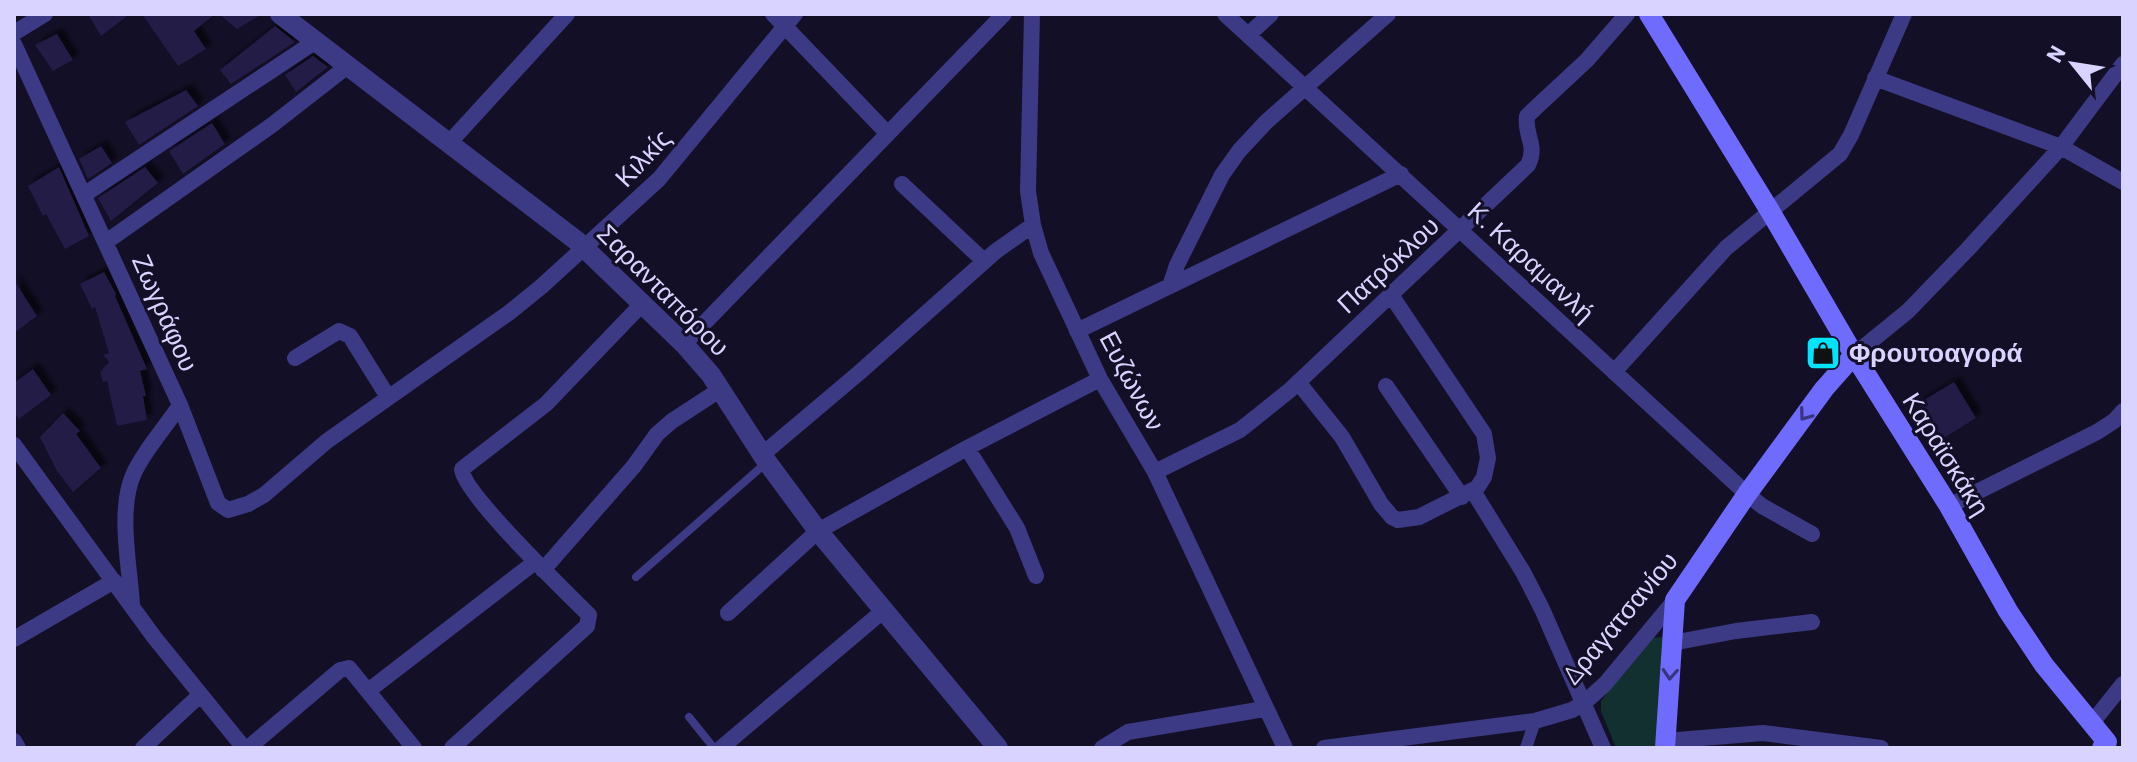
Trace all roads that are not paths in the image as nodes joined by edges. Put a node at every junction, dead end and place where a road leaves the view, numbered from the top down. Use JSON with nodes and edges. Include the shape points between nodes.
{"nodes":[{"id":1,"x":45,"y":14,"type":"edge"},
{"id":2,"x":280,"y":14,"type":"edge"},
{"id":3,"x":1004,"y":14,"type":"edge"},
{"id":4,"x":1032,"y":14,"type":"edge"},
{"id":5,"x":1225,"y":14,"type":"edge"},
{"id":6,"x":1271,"y":14,"type":"edge"},
{"id":7,"x":1388,"y":14,"type":"edge"},
{"id":8,"x":1627,"y":14,"type":"edge"},
{"id":9,"x":1649,"y":14,"type":"edge"},
{"id":10,"x":1904,"y":14,"type":"edge"},
{"id":11,"x":557,"y":17,"type":"edge"},
{"id":12,"x":784,"y":18,"type":"edge"},
{"id":13,"x":14,"y":33,"type":"edge"},
{"id":14,"x":1248,"y":35,"type":"junction"},
{"id":15,"x":316,"y":41,"type":"junction"},
{"id":16,"x":14,"y":44,"type":"edge"},
{"id":17,"x":2123,"y":64,"type":"edge"},
{"id":18,"x":349,"y":65,"type":"junction"},
{"id":19,"x":1875,"y":78,"type":"junction"},
{"id":20,"x":1305,"y":87,"type":"junction"},
{"id":21,"x":888,"y":134,"type":"junction"},
{"id":22,"x":449,"y":143,"type":"junction"},
{"id":23,"x":2061,"y":147,"type":"junction"},
{"id":24,"x":1401,"y":174,"type":"junction"},
{"id":25,"x":2123,"y":182,"type":"edge"},
{"id":26,"x":902,"y":184,"type":"dead end"},
{"id":27,"x":85,"y":194,"type":"junction"},
{"id":28,"x":1770,"y":211,"type":"junction"},
{"id":29,"x":1033,"y":225,"type":"junction"},
{"id":30,"x":1461,"y":230,"type":"junction"},
{"id":31,"x":106,"y":242,"type":"junction"},
{"id":32,"x":585,"y":248,"type":"junction"},
{"id":33,"x":984,"y":261,"type":"junction"},
{"id":34,"x":1170,"y":286,"type":"junction"},
{"id":35,"x":1391,"y":295,"type":"junction"},
{"id":36,"x":643,"y":303,"type":"junction"},
{"id":37,"x":1077,"y":331,"type":"junction"},
{"id":38,"x":684,"y":344,"type":"junction"},
{"id":39,"x":1854,"y":355,"type":"junction"},
{"id":40,"x":295,"y":358,"type":"dead end"},
{"id":41,"x":1614,"y":372,"type":"junction"},
{"id":42,"x":1100,"y":379,"type":"junction"},
{"id":43,"x":1298,"y":382,"type":"junction"},
{"id":44,"x":1386,"y":386,"type":"dead end"},
{"id":45,"x":721,"y":389,"type":"junction"},
{"id":46,"x":388,"y":397,"type":"junction"},
{"id":47,"x":180,"y":405,"type":"junction"},
{"id":48,"x":2123,"y":411,"type":"edge"},
{"id":49,"x":14,"y":445,"type":"edge"},
{"id":50,"x":967,"y":448,"type":"junction"},
{"id":51,"x":765,"y":458,"type":"junction"},
{"id":52,"x":1155,"y":472,"type":"junction"},
{"id":53,"x":1468,"y":494,"type":"junction"},
{"id":54,"x":1747,"y":494,"type":"junction"},
{"id":55,"x":1949,"y":506,"type":"junction"},
{"id":56,"x":818,"y":531,"type":"junction"},
{"id":57,"x":1812,"y":534,"type":"dead end"},
{"id":58,"x":539,"y":566,"type":"junction"},
{"id":59,"x":1036,"y":576,"type":"dead end"},
{"id":60,"x":636,"y":577,"type":"dead end"},
{"id":61,"x":114,"y":581,"type":"junction"},
{"id":62,"x":1675,"y":600,"type":"junction"},
{"id":63,"x":132,"y":605,"type":"junction"},
{"id":64,"x":883,"y":611,"type":"junction"},
{"id":65,"x":728,"y":613,"type":"dead end"},
{"id":66,"x":1812,"y":622,"type":"dead end"},
{"id":67,"x":14,"y":639,"type":"edge"},
{"id":68,"x":1672,"y":643,"type":"junction"},
{"id":69,"x":2123,"y":684,"type":"edge"},
{"id":70,"x":368,"y":691,"type":"junction"},
{"id":71,"x":200,"y":695,"type":"junction"},
{"id":72,"x":1584,"y":703,"type":"junction"},
{"id":73,"x":1264,"y":709,"type":"junction"},
{"id":74,"x":689,"y":717,"type":"dead end"},
{"id":75,"x":1535,"y":721,"type":"junction"},
{"id":76,"x":2091,"y":724,"type":"junction"},
{"id":77,"x":14,"y":741,"type":"edge"},
{"id":78,"x":1665,"y":745,"type":"edge"},
{"id":79,"x":2108,"y":746,"type":"edge"},
{"id":80,"x":18,"y":748,"type":"edge"},
{"id":81,"x":143,"y":748,"type":"edge"},
{"id":82,"x":246,"y":748,"type":"edge"},
{"id":83,"x":414,"y":748,"type":"edge"},
{"id":84,"x":452,"y":748,"type":"edge"},
{"id":85,"x":714,"y":748,"type":"edge"},
{"id":86,"x":721,"y":748,"type":"edge"},
{"id":87,"x":998,"y":748,"type":"edge"},
{"id":88,"x":1102,"y":748,"type":"edge"},
{"id":89,"x":1285,"y":748,"type":"edge"},
{"id":90,"x":1324,"y":748,"type":"edge"},
{"id":91,"x":1526,"y":748,"type":"edge"},
{"id":92,"x":1603,"y":748,"type":"edge"},
{"id":93,"x":1881,"y":748,"type":"edge"}],
"edges":[{"from":1,"to":13,"type":"street"},
{"from":2,"to":15,"type":"street","name":"Σαρανταπόρου"},
{"from":3,"to":21,"type":"street"},
{"from":4,"to":29,"type":"street","name":"Ευζώνων","via":[[1028,191]]},
{"from":5,"to":14,"type":"street","name":"Κ. Καραμανλή"},
{"from":6,"to":14,"type":"street"},
{"from":7,"to":20,"type":"street"},
{"from":8,"to":30,"type":"street","name":"Πατρόκλου","via":[[1587,60],[1531,110],[1525,123],[1533,151],[1528,165]]},
{"from":9,"to":28,"type":"main road","name":"Καραϊσκάκη"},
{"from":10,"to":19,"type":"street"},
{"from":11,"to":22,"type":"street"},
{"from":12,"to":21,"type":"street"},
{"from":12,"to":32,"type":"street","name":"Κιλκίς","via":[[659,179]]},
{"from":14,"to":20,"type":"street","name":"Κ. Καραμανλή"},
{"from":15,"to":18,"type":"street","name":"Σαρανταπόρου"},
{"from":15,"to":27,"type":"street"},
{"from":16,"to":27,"type":"street","name":"Ζωγράφου"},
{"from":17,"to":23,"type":"street"},
{"from":18,"to":22,"type":"street","name":"Σαρανταπόρου"},
{"from":18,"to":31,"type":"street"},
{"from":19,"to":23,"type":"street"},
{"from":19,"to":28,"type":"street","via":[[1840,154]]},
{"from":20,"to":24,"type":"street","name":"Κ. Καραμανλή"},
{"from":20,"to":34,"type":"street","via":[[1230,163]]},
{"from":21,"to":38,"type":"street"},
{"from":22,"to":32,"type":"street","name":"Σαρανταπόρου"},
{"from":23,"to":25,"type":"street"},
{"from":23,"to":39,"type":"street","via":[[1916,302]]},
{"from":24,"to":30,"type":"street","name":"Κ. Καραμανλή"},
{"from":24,"to":34,"type":"street"},
{"from":26,"to":33,"type":"street"},
{"from":27,"to":31,"type":"street","name":"Ζωγράφου"},
{"from":28,"to":39,"type":"main road","name":"Καραϊσκάκη"},
{"from":28,"to":41,"type":"street","via":[[1717,256]]},
{"from":29,"to":33,"type":"street"},
{"from":29,"to":37,"type":"street","name":"Ευζώνων"},
{"from":30,"to":35,"type":"street","name":"Πατρόκλου"},
{"from":30,"to":41,"type":"street","name":"Κ. Καραμανλή"},
{"from":31,"to":47,"type":"street","name":"Ζωγράφου"},
{"from":32,"to":36,"type":"street","name":"Σαρανταπόρου"},
{"from":32,"to":46,"type":"street","name":"Κιλκίς","via":[[510,312]]},
{"from":33,"to":51,"type":"street"},
{"from":34,"to":37,"type":"street"},
{"from":35,"to":43,"type":"street","name":"Πατρόκλου"},
{"from":35,"to":53,"type":"street","via":[[1486,439],[1486,471]]},
{"from":36,"to":38,"type":"street","name":"Σαρανταπόρου"},
{"from":36,"to":58,"type":"street","via":[[546,404],[462,469],[462,477]]},
{"from":37,"to":42,"type":"street","name":"Ευζώνων"},
{"from":38,"to":45,"type":"street","name":"Σαρανταπόρου"},
{"from":39,"to":54,"type":"main road","name":"Δραγατσανίου","one_way":true},
{"from":39,"to":55,"type":"main road","name":"Καραϊσκάκη"},
{"from":40,"to":46,"type":"street","via":[[345,332]]},
{"from":41,"to":54,"type":"street","name":"Κ. Καραμανλή"},
{"from":42,"to":50,"type":"street"},
{"from":42,"to":52,"type":"street","name":"Ευζώνων"},
{"from":43,"to":52,"type":"street","name":"Πατρόκλου","via":[[1240,430]]},
{"from":43,"to":53,"type":"street","via":[[1342,437],[1392,517],[1410,520]]},
{"from":44,"to":53,"type":"street"},
{"from":45,"to":51,"type":"street","name":"Σαρανταπόρου"},
{"from":45,"to":58,"type":"street","via":[[657,434],[634,466]]},
{"from":46,"to":47,"type":"street","name":"Κιλκίς","via":[[264,495],[224,509]]},
{"from":47,"to":63,"type":"street","name":"Ζωγράφου","via":[[129,488],[126,529]]},
{"from":48,"to":55,"type":"street","via":[[2097,432]]},
{"from":49,"to":61,"type":"street"},
{"from":50,"to":56,"type":"street"},
{"from":50,"to":59,"type":"street","via":[[1017,528]]},
{"from":51,"to":56,"type":"street","name":"Σαρανταπόρου"},
{"from":51,"to":60,"type":"lane"},
{"from":52,"to":73,"type":"street","name":"Ευζώνων"},
{"from":53,"to":72,"type":"street","via":[[1523,572]]},
{"from":54,"to":57,"type":"street","name":"Κ. Καραμανλή"},
{"from":54,"to":62,"type":"main road","name":"Δραγατσανίου"},
{"from":55,"to":76,"type":"main road","name":"Καραϊσκάκη","via":[[2008,611]]},
{"from":56,"to":64,"type":"street","name":"Σαρανταπόρου"},
{"from":56,"to":65,"type":"street"},
{"from":58,"to":70,"type":"street"},
{"from":58,"to":84,"type":"street","via":[[589,615],[587,626]]},
{"from":61,"to":63,"type":"street"},
{"from":61,"to":67,"type":"street"},
{"from":62,"to":68,"type":"main road"},
{"from":62,"to":72,"type":"street","name":"Δραγατσανίου"},
{"from":63,"to":71,"type":"street"},
{"from":64,"to":86,"type":"street"},
{"from":64,"to":87,"type":"street","name":"Σαρανταπόρου"},
{"from":66,"to":68,"type":"street"},
{"from":68,"to":78,"type":"main road","one_way":true},
{"from":69,"to":76,"type":"street"},
{"from":70,"to":82,"type":"street","via":[[349,668],[340,670]]},
{"from":70,"to":83,"type":"street"},
{"from":71,"to":81,"type":"street"},
{"from":71,"to":82,"type":"street"},
{"from":72,"to":75,"type":"street","name":"Δραγατσανίου"},
{"from":72,"to":92,"type":"street"},
{"from":73,"to":88,"type":"street","via":[[1128,732]]},
{"from":73,"to":89,"type":"street","name":"Ευζώνων"},
{"from":74,"to":85,"type":"lane"},
{"from":75,"to":90,"type":"street","name":"Δραγατσανίου"},
{"from":75,"to":91,"type":"street"},
{"from":76,"to":79,"type":"main road","name":"Καραϊσκάκη"},
{"from":77,"to":80,"type":"street"},
{"from":78,"to":93,"type":"street","via":[[1763,733]]}]}
